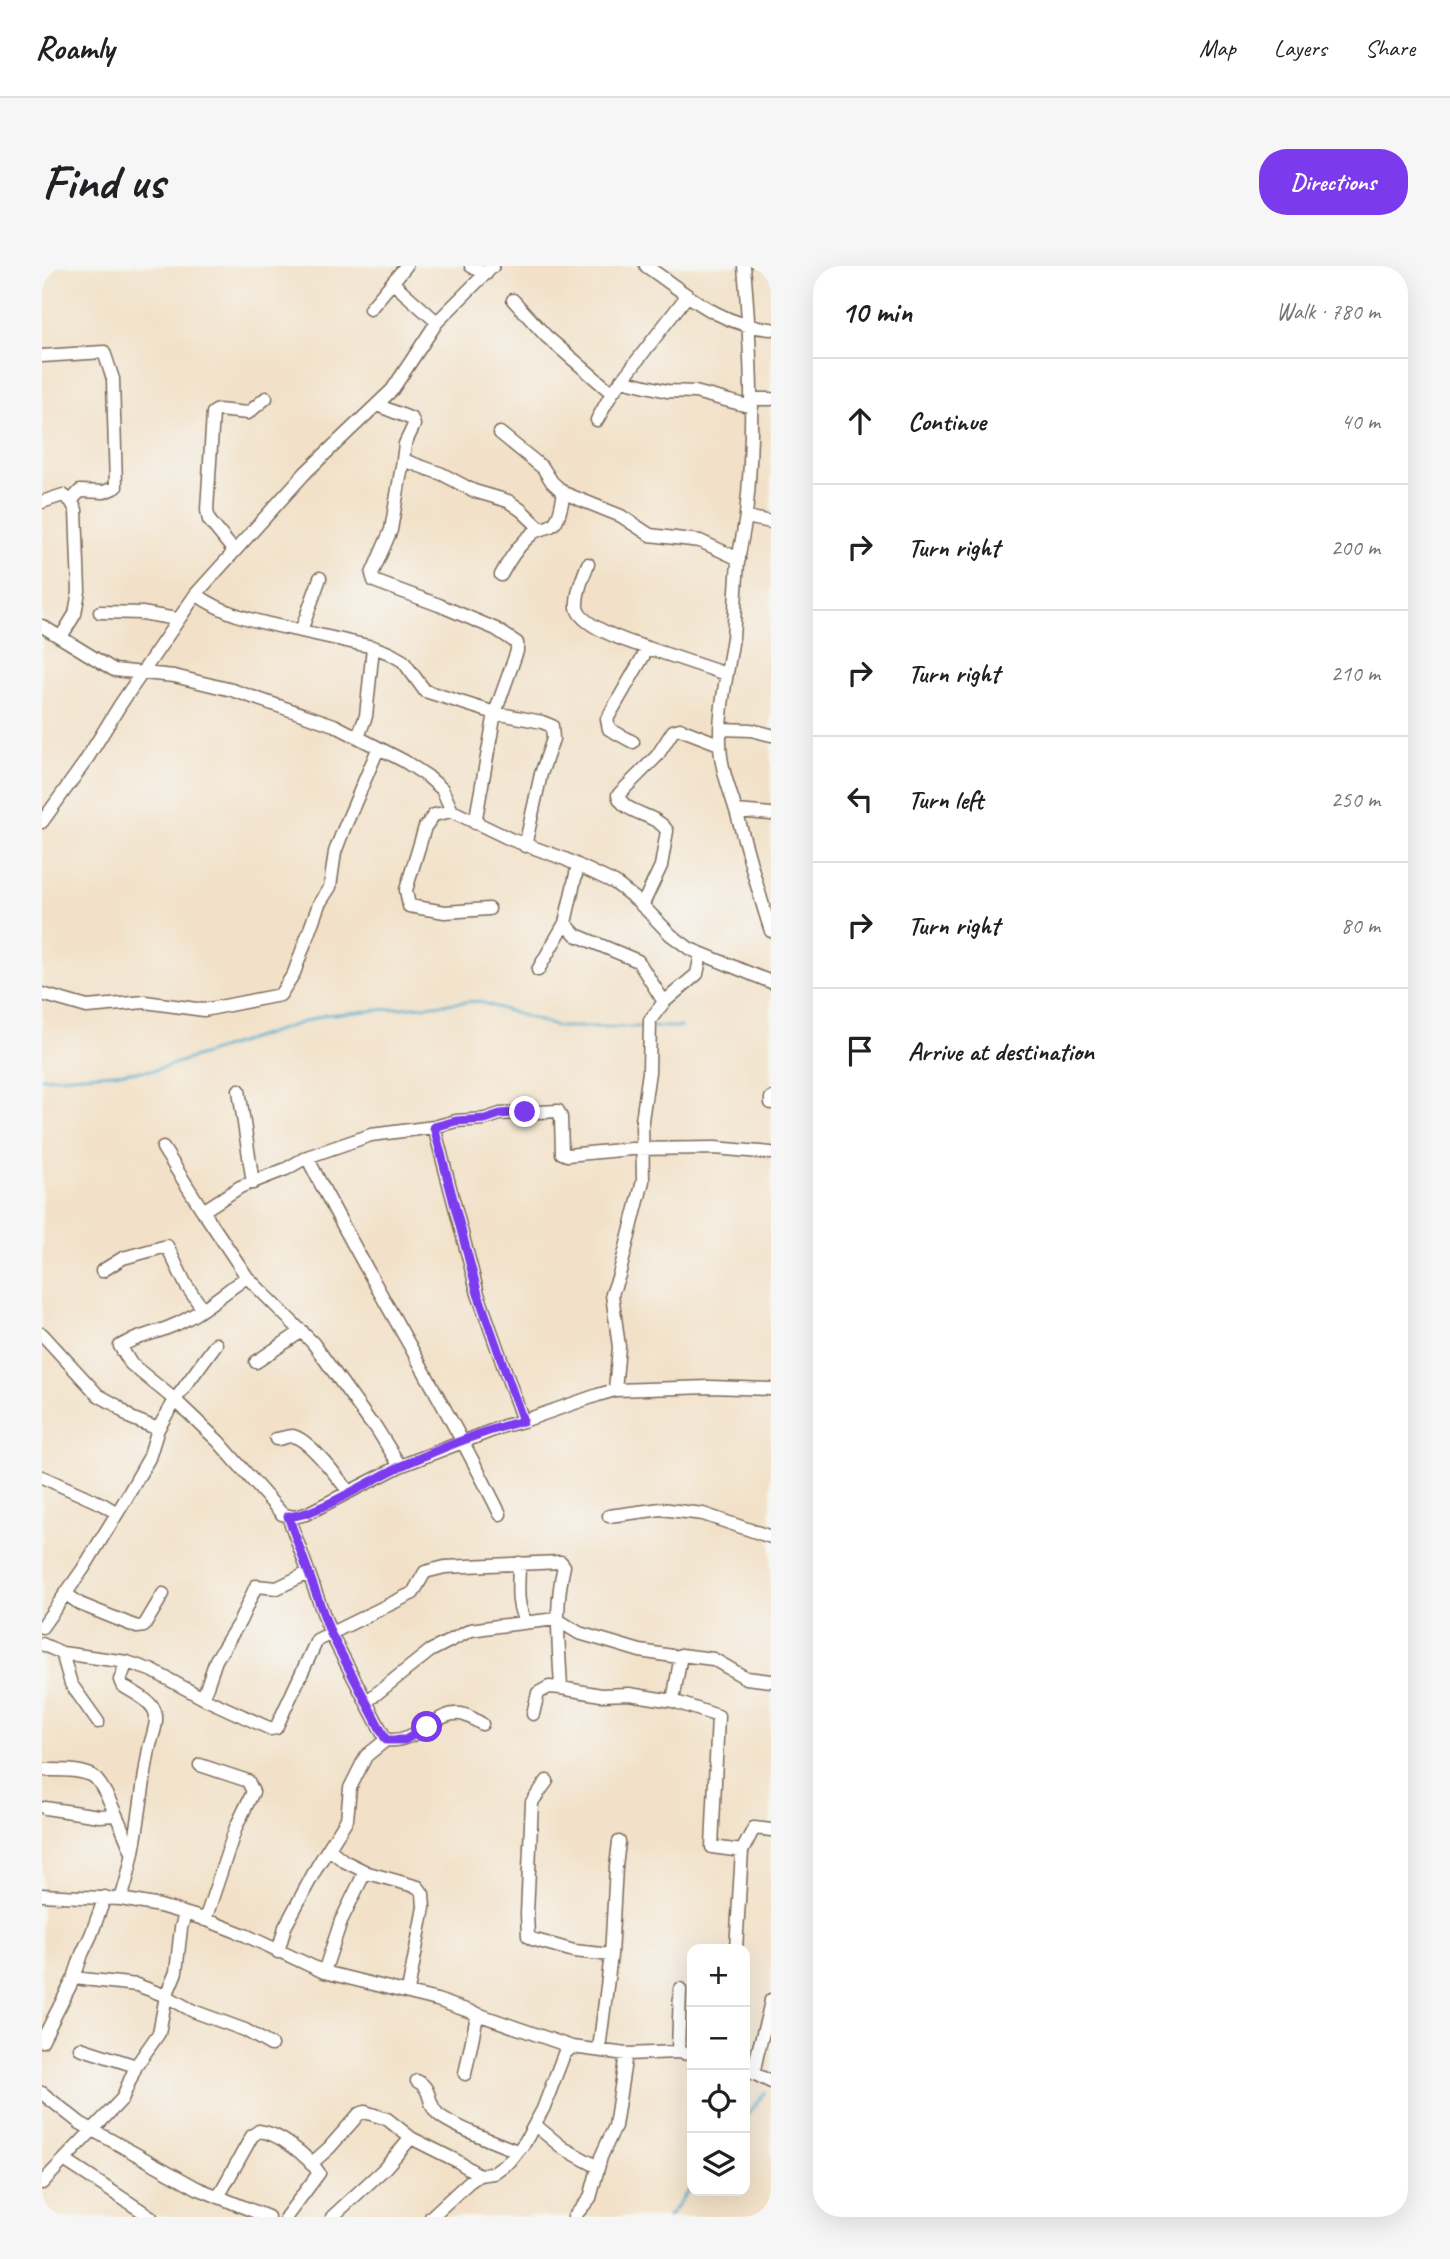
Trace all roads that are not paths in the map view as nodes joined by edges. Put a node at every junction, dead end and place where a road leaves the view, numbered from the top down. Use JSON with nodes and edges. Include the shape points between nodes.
{"nodes":[{"id":1,"x":406,"y":266,"type":"edge"},
{"id":2,"x":471,"y":266,"type":"edge"},
{"id":3,"x":646,"y":266,"type":"edge"},
{"id":4,"x":744,"y":266,"type":"edge"},
{"id":5,"x":490,"y":270,"type":"edge"},
{"id":6,"x":393,"y":283,"type":"junction"},
{"id":7,"x":687,"y":296,"type":"junction"},
{"id":8,"x":513,"y":300,"type":"dead end"},
{"id":9,"x":370,"y":309,"type":"dead end"},
{"id":10,"x":436,"y":322,"type":"junction"},
{"id":11,"x":750,"y":328,"type":"junction"},
{"id":12,"x":771,"y":329,"type":"edge"},
{"id":13,"x":42,"y":356,"type":"edge"},
{"id":14,"x":621,"y":380,"type":"junction"},
{"id":15,"x":612,"y":393,"type":"junction"},
{"id":16,"x":266,"y":398,"type":"dead end"},
{"id":17,"x":771,"y":399,"type":"edge"},
{"id":18,"x":751,"y":403,"type":"junction"},
{"id":19,"x":377,"y":405,"type":"junction"},
{"id":20,"x":597,"y":420,"type":"dead end"},
{"id":21,"x":499,"y":433,"type":"dead end"},
{"id":22,"x":403,"y":460,"type":"junction"},
{"id":23,"x":564,"y":493,"type":"junction"},
{"id":24,"x":71,"y":501,"type":"junction"},
{"id":25,"x":42,"y":502,"type":"edge"},
{"id":26,"x":746,"y":517,"type":"junction"},
{"id":27,"x":771,"y":522,"type":"edge"},
{"id":28,"x":540,"y":528,"type":"junction"},
{"id":29,"x":234,"y":551,"type":"junction"},
{"id":30,"x":738,"y":559,"type":"junction"},
{"id":31,"x":588,"y":564,"type":"dead end"},
{"id":32,"x":501,"y":575,"type":"dead end"},
{"id":33,"x":320,"y":578,"type":"dead end"},
{"id":34,"x":196,"y":594,"type":"junction"},
{"id":35,"x":100,"y":612,"type":"dead end"},
{"id":36,"x":176,"y":620,"type":"junction"},
{"id":37,"x":42,"y":626,"type":"edge"},
{"id":38,"x":301,"y":631,"type":"junction"},
{"id":39,"x":61,"y":637,"type":"junction"},
{"id":40,"x":373,"y":647,"type":"junction"},
{"id":41,"x":648,"y":648,"type":"junction"},
{"id":42,"x":142,"y":673,"type":"junction"},
{"id":43,"x":726,"y":674,"type":"junction"},
{"id":44,"x":495,"y":713,"type":"junction"},
{"id":45,"x":720,"y":729,"type":"junction"},
{"id":46,"x":771,"y":734,"type":"edge"},
{"id":47,"x":358,"y":737,"type":"junction"},
{"id":48,"x":633,"y":742,"type":"dead end"},
{"id":49,"x":719,"y":744,"type":"junction"},
{"id":50,"x":378,"y":749,"type":"junction"},
{"id":51,"x":452,"y":811,"type":"junction"},
{"id":52,"x":737,"y":811,"type":"junction"},
{"id":53,"x":771,"y":814,"type":"edge"},
{"id":54,"x":42,"y":822,"type":"edge"},
{"id":55,"x":475,"y":822,"type":"junction"},
{"id":56,"x":525,"y":846,"type":"junction"},
{"id":57,"x":578,"y":866,"type":"junction"},
{"id":58,"x":642,"y":906,"type":"junction"},
{"id":59,"x":489,"y":909,"type":"dead end"},
{"id":60,"x":565,"y":923,"type":"junction"},
{"id":61,"x":771,"y":931,"type":"edge"},
{"id":62,"x":701,"y":954,"type":"junction"},
{"id":63,"x":538,"y":970,"type":"dead end"},
{"id":64,"x":767,"y":977,"type":"edge"},
{"id":65,"x":42,"y":994,"type":"edge"},
{"id":66,"x":664,"y":1002,"type":"junction"},
{"id":67,"x":239,"y":1090,"type":"dead end"},
{"id":68,"x":771,"y":1098,"type":"edge"},
{"id":69,"x":771,"y":1103,"type":"edge"},
{"id":70,"x":434,"y":1127,"type":"junction"},
{"id":71,"x":163,"y":1149,"type":"dead end"},
{"id":72,"x":643,"y":1150,"type":"junction"},
{"id":73,"x":771,"y":1153,"type":"edge"},
{"id":74,"x":307,"y":1157,"type":"junction"},
{"id":75,"x":253,"y":1183,"type":"junction"},
{"id":76,"x":203,"y":1211,"type":"junction"},
{"id":77,"x":102,"y":1271,"type":"dead end"},
{"id":78,"x":247,"y":1277,"type":"junction"},
{"id":79,"x":202,"y":1308,"type":"junction"},
{"id":80,"x":302,"y":1331,"type":"junction"},
{"id":81,"x":42,"y":1334,"type":"edge"},
{"id":82,"x":216,"y":1344,"type":"dead end"},
{"id":83,"x":54,"y":1347,"type":"junction"},
{"id":84,"x":42,"y":1353,"type":"edge"},
{"id":85,"x":256,"y":1362,"type":"dead end"},
{"id":86,"x":771,"y":1389,"type":"edge"},
{"id":87,"x":615,"y":1391,"type":"junction"},
{"id":88,"x":175,"y":1400,"type":"junction"},
{"id":89,"x":523,"y":1421,"type":"junction"},
{"id":90,"x":158,"y":1429,"type":"junction"},
{"id":91,"x":276,"y":1439,"type":"dead end"},
{"id":92,"x":464,"y":1441,"type":"junction"},
{"id":93,"x":400,"y":1466,"type":"junction"},
{"id":94,"x":42,"y":1477,"type":"edge"},
{"id":95,"x":349,"y":1492,"type":"junction"},
{"id":96,"x":117,"y":1513,"type":"junction"},
{"id":97,"x":500,"y":1514,"type":"dead end"},
{"id":98,"x":288,"y":1516,"type":"junction"},
{"id":99,"x":609,"y":1517,"type":"dead end"},
{"id":100,"x":771,"y":1537,"type":"edge"},
{"id":101,"x":519,"y":1563,"type":"junction"},
{"id":102,"x":308,"y":1573,"type":"junction"},
{"id":103,"x":65,"y":1593,"type":"junction"},
{"id":104,"x":163,"y":1594,"type":"dead end"},
{"id":105,"x":556,"y":1619,"type":"junction"},
{"id":106,"x":526,"y":1622,"type":"junction"},
{"id":107,"x":42,"y":1627,"type":"edge"},
{"id":108,"x":330,"y":1632,"type":"junction"},
{"id":109,"x":42,"y":1644,"type":"edge"},
{"id":110,"x":62,"y":1653,"type":"junction"},
{"id":111,"x":679,"y":1657,"type":"junction"},
{"id":112,"x":127,"y":1662,"type":"junction"},
{"id":113,"x":771,"y":1681,"type":"edge"},
{"id":114,"x":561,"y":1688,"type":"junction"},
{"id":115,"x":203,"y":1698,"type":"junction"},
{"id":116,"x":673,"y":1701,"type":"junction"},
{"id":117,"x":366,"y":1702,"type":"junction"},
{"id":118,"x":533,"y":1714,"type":"dead end"},
{"id":119,"x":98,"y":1723,"type":"dead end"},
{"id":120,"x":482,"y":1724,"type":"dead end"},
{"id":121,"x":386,"y":1740,"type":"junction"},
{"id":122,"x":200,"y":1765,"type":"dead end"},
{"id":123,"x":42,"y":1770,"type":"edge"},
{"id":124,"x":547,"y":1781,"type":"dead end"},
{"id":125,"x":45,"y":1808,"type":"dead end"},
{"id":126,"x":116,"y":1815,"type":"junction"},
{"id":127,"x":771,"y":1830,"type":"edge"},
{"id":128,"x":619,"y":1842,"type":"dead end"},
{"id":129,"x":329,"y":1849,"type":"junction"},
{"id":130,"x":742,"y":1851,"type":"junction"},
{"id":131,"x":132,"y":1853,"type":"junction"},
{"id":132,"x":368,"y":1873,"type":"junction"},
{"id":133,"x":42,"y":1895,"type":"edge"},
{"id":134,"x":105,"y":1898,"type":"junction"},
{"id":135,"x":121,"y":1899,"type":"junction"},
{"id":136,"x":185,"y":1914,"type":"junction"},
{"id":137,"x":205,"y":1920,"type":"junction"},
{"id":138,"x":736,"y":1944,"type":"edge"},
{"id":139,"x":278,"y":1952,"type":"junction"},
{"id":140,"x":611,"y":1955,"type":"junction"},
{"id":141,"x":324,"y":1972,"type":"junction"},
{"id":142,"x":75,"y":1978,"type":"junction"},
{"id":143,"x":680,"y":1989,"type":"dead end"},
{"id":144,"x":408,"y":1991,"type":"junction"},
{"id":145,"x":166,"y":1996,"type":"junction"},
{"id":146,"x":771,"y":2000,"type":"edge"},
{"id":147,"x":481,"y":2015,"type":"junction"},
{"id":148,"x":42,"y":2041,"type":"edge"},
{"id":149,"x":271,"y":2045,"type":"dead end"},
{"id":150,"x":572,"y":2047,"type":"junction"},
{"id":151,"x":80,"y":2048,"type":"dead end"},
{"id":152,"x":599,"y":2049,"type":"junction"},
{"id":153,"x":678,"y":2052,"type":"junction"},
{"id":154,"x":626,"y":2054,"type":"junction"},
{"id":155,"x":687,"y":2054,"type":"edge"},
{"id":156,"x":136,"y":2066,"type":"junction"},
{"id":157,"x":750,"y":2068,"type":"edge"},
{"id":158,"x":750,"y":2071,"type":"edge"},
{"id":159,"x":465,"y":2074,"type":"dead end"},
{"id":160,"x":418,"y":2081,"type":"dead end"},
{"id":161,"x":771,"y":2082,"type":"edge"},
{"id":162,"x":42,"y":2093,"type":"edge"},
{"id":163,"x":535,"y":2125,"type":"junction"},
{"id":164,"x":92,"y":2130,"type":"junction"},
{"id":165,"x":411,"y":2138,"type":"junction"},
{"id":166,"x":517,"y":2151,"type":"junction"},
{"id":167,"x":64,"y":2160,"type":"junction"},
{"id":168,"x":311,"y":2164,"type":"junction"},
{"id":169,"x":598,"y":2167,"type":"junction"},
{"id":170,"x":479,"y":2175,"type":"junction"},
{"id":171,"x":42,"y":2183,"type":"edge"},
{"id":172,"x":218,"y":2197,"type":"junction"},
{"id":173,"x":151,"y":2217,"type":"edge"},
{"id":174,"x":268,"y":2217,"type":"edge"},
{"id":175,"x":286,"y":2217,"type":"edge"},
{"id":176,"x":332,"y":2217,"type":"edge"},
{"id":177,"x":431,"y":2217,"type":"edge"},
{"id":178,"x":574,"y":2217,"type":"edge"}],
"edges":[{"from":1,"to":6,"type":"street"},
{"from":2,"to":5,"type":"street"},
{"from":3,"to":7,"type":"street"},
{"from":4,"to":11,"type":"street"},
{"from":5,"to":10,"type":"street"},
{"from":6,"to":9,"type":"street"},
{"from":6,"to":10,"type":"street"},
{"from":7,"to":11,"type":"street"},
{"from":7,"to":14,"type":"street"},
{"from":8,"to":15,"type":"street","via":[[546,337]]},
{"from":10,"to":19,"type":"street","via":[[392,390]]},
{"from":11,"to":12,"type":"street"},
{"from":11,"to":18,"type":"street"},
{"from":13,"to":24,"type":"street","via":[[104,352],[113,379],[116,487],[104,492],[80,491]]},
{"from":14,"to":15,"type":"street"},
{"from":14,"to":18,"type":"street"},
{"from":15,"to":20,"type":"street"},
{"from":16,"to":29,"type":"street","via":[[248,413],[214,413],[207,510],[209,520]]},
{"from":17,"to":18,"type":"street"},
{"from":18,"to":26,"type":"street"},
{"from":19,"to":22,"type":"street","via":[[412,419]]},
{"from":19,"to":29,"type":"street","via":[[306,472]]},
{"from":21,"to":23,"type":"street","via":[[543,468]]},
{"from":22,"to":28,"type":"street","via":[[508,501]]},
{"from":22,"to":44,"type":"street","via":[[391,530],[372,574],[374,581],[496,629],[517,643]]},
{"from":23,"to":28,"type":"street","via":[[556,521]]},
{"from":23,"to":30,"type":"street","via":[[621,516],[650,535],[700,541]]},
{"from":24,"to":25,"type":"street","via":[[63,495]]},
{"from":24,"to":39,"type":"street","via":[[76,510],[79,591],[75,614]]},
{"from":26,"to":27,"type":"street"},
{"from":26,"to":30,"type":"street"},
{"from":28,"to":32,"type":"street","via":[[513,554]]},
{"from":29,"to":34,"type":"street"},
{"from":30,"to":43,"type":"street"},
{"from":31,"to":41,"type":"street","via":[[578,597],[582,618]]},
{"from":33,"to":38,"type":"street"},
{"from":34,"to":36,"type":"street"},
{"from":34,"to":38,"type":"street","via":[[251,620]]},
{"from":35,"to":36,"type":"street"},
{"from":36,"to":42,"type":"street"},
{"from":37,"to":39,"type":"street"},
{"from":38,"to":40,"type":"street"},
{"from":39,"to":42,"type":"street","via":[[114,670]]},
{"from":40,"to":44,"type":"street","via":[[403,661],[425,691]]},
{"from":40,"to":47,"type":"street","via":[[366,716]]},
{"from":41,"to":43,"type":"street"},
{"from":41,"to":48,"type":"street","via":[[607,719],[609,729]]},
{"from":42,"to":47,"type":"street","via":[[232,690]]},
{"from":42,"to":54,"type":"street"},
{"from":43,"to":45,"type":"street"},
{"from":44,"to":55,"type":"street"},
{"from":44,"to":56,"type":"street","via":[[549,723],[554,731]]},
{"from":45,"to":46,"type":"street"},
{"from":45,"to":49,"type":"street"},
{"from":47,"to":50,"type":"street"},
{"from":49,"to":52,"type":"street","via":[[725,781]]},
{"from":49,"to":58,"type":"street","via":[[680,729],[673,731],[657,756],[618,794],[624,804],[661,823],[667,831],[661,866]]},
{"from":50,"to":51,"type":"street","via":[[439,785]]},
{"from":50,"to":65,"type":"street","via":[[342,831],[330,887],[319,904],[294,973],[279,995],[204,1010],[145,1002],[87,1007]]},
{"from":51,"to":55,"type":"street"},
{"from":51,"to":59,"type":"street","via":[[434,815],[425,827],[406,890],[409,906],[446,912]]},
{"from":52,"to":53,"type":"street"},
{"from":52,"to":61,"type":"street"},
{"from":55,"to":56,"type":"street"},
{"from":56,"to":57,"type":"street"},
{"from":57,"to":58,"type":"street","via":[[615,883]]},
{"from":57,"to":60,"type":"street"},
{"from":58,"to":62,"type":"street","via":[[681,943]]},
{"from":60,"to":63,"type":"street"},
{"from":60,"to":66,"type":"street","via":[[576,935],[638,961]]},
{"from":62,"to":64,"type":"street"},
{"from":62,"to":66,"type":"street","via":[[696,974]]},
{"from":66,"to":72,"type":"street","via":[[649,1026]]},
{"from":67,"to":75,"type":"street"},
{"from":68,"to":69,"type":"street"},
{"from":70,"to":72,"type":"street","via":[[500,1114],[558,1111],[562,1153]]},
{"from":70,"to":74,"type":"street","via":[[371,1135]]},
{"from":70,"to":89,"type":"street","via":[[478,1294]]},
{"from":71,"to":76,"type":"street"},
{"from":72,"to":73,"type":"street","via":[[715,1148]]},
{"from":72,"to":87,"type":"street","via":[[643,1181],[612,1294],[619,1347]]},
{"from":74,"to":75,"type":"street"},
{"from":74,"to":92,"type":"street"},
{"from":75,"to":76,"type":"street"},
{"from":76,"to":78,"type":"street"},
{"from":77,"to":79,"type":"street","via":[[123,1258],[167,1246]]},
{"from":78,"to":79,"type":"street"},
{"from":78,"to":80,"type":"street"},
{"from":79,"to":88,"type":"street","via":[[120,1346],[131,1364]]},
{"from":80,"to":85,"type":"street"},
{"from":80,"to":93,"type":"street"},
{"from":81,"to":83,"type":"street"},
{"from":82,"to":88,"type":"street"},
{"from":83,"to":84,"type":"street"},
{"from":83,"to":90,"type":"street","via":[[98,1395],[131,1418]]},
{"from":86,"to":87,"type":"street"},
{"from":87,"to":89,"type":"street"},
{"from":88,"to":90,"type":"street"},
{"from":88,"to":98,"type":"street","via":[[269,1502]]},
{"from":89,"to":92,"type":"street"},
{"from":90,"to":96,"type":"street","via":[[149,1458]]},
{"from":91,"to":95,"type":"street","via":[[293,1436],[303,1443]]},
{"from":92,"to":93,"type":"street"},
{"from":92,"to":97,"type":"street"},
{"from":93,"to":95,"type":"street"},
{"from":94,"to":96,"type":"street"},
{"from":95,"to":98,"type":"street","via":[[306,1514]]},
{"from":96,"to":103,"type":"street"},
{"from":98,"to":102,"type":"street"},
{"from":99,"to":100,"type":"street","via":[[661,1509],[703,1514]]},
{"from":101,"to":105,"type":"street","via":[[561,1562],[564,1566]]},
{"from":101,"to":106,"type":"street","via":[[517,1600]]},
{"from":101,"to":108,"type":"street","via":[[445,1567],[425,1573],[414,1593]]},
{"from":102,"to":108,"type":"street"},
{"from":102,"to":115,"type":"street","via":[[277,1588],[256,1586],[216,1660]]},
{"from":103,"to":104,"type":"street","via":[[80,1604],[137,1627],[144,1626]]},
{"from":103,"to":107,"type":"street"},
{"from":105,"to":106,"type":"street"},
{"from":105,"to":111,"type":"street","via":[[579,1633]]},
{"from":105,"to":114,"type":"street"},
{"from":106,"to":117,"type":"street","via":[[471,1630],[430,1650]]},
{"from":108,"to":115,"type":"street","via":[[317,1640],[276,1728]]},
{"from":108,"to":117,"type":"street"},
{"from":109,"to":110,"type":"street"},
{"from":110,"to":112,"type":"street"},
{"from":110,"to":119,"type":"street","via":[[71,1684]]},
{"from":111,"to":113,"type":"street","via":[[713,1659],[746,1678]]},
{"from":111,"to":116,"type":"street"},
{"from":112,"to":115,"type":"street"},
{"from":112,"to":131,"type":"street","via":[[122,1685],[148,1702],[156,1719]]},
{"from":114,"to":116,"type":"street"},
{"from":114,"to":118,"type":"street","via":[[549,1687],[538,1693]]},
{"from":116,"to":130,"type":"street","via":[[718,1716],[712,1847]]},
{"from":117,"to":121,"type":"street"},
{"from":120,"to":121,"type":"street","via":[[449,1714],[405,1740]]},
{"from":121,"to":129,"type":"street","via":[[366,1756],[350,1788],[347,1819]]},
{"from":122,"to":137,"type":"street","via":[[247,1781],[253,1793],[236,1827]]},
{"from":123,"to":126,"type":"street","via":[[93,1776]]},
{"from":124,"to":140,"type":"street","via":[[533,1802],[528,1936],[574,1951]]},
{"from":125,"to":126,"type":"street"},
{"from":126,"to":131,"type":"street"},
{"from":127,"to":130,"type":"street","via":[[754,1828]]},
{"from":128,"to":140,"type":"street"},
{"from":129,"to":132,"type":"street"},
{"from":129,"to":139,"type":"street","via":[[285,1927]]},
{"from":130,"to":138,"type":"street"},
{"from":131,"to":135,"type":"street"},
{"from":132,"to":141,"type":"street","via":[[341,1921]]},
{"from":132,"to":144,"type":"street","via":[[418,1887],[423,1894]]},
{"from":133,"to":134,"type":"street"},
{"from":134,"to":135,"type":"street"},
{"from":134,"to":142,"type":"street"},
{"from":135,"to":136,"type":"street"},
{"from":136,"to":137,"type":"street"},
{"from":136,"to":145,"type":"street","via":[[176,1972]]},
{"from":137,"to":139,"type":"street"},
{"from":139,"to":141,"type":"street"},
{"from":140,"to":152,"type":"street"},
{"from":141,"to":144,"type":"street"},
{"from":142,"to":145,"type":"street","via":[[138,1985]]},
{"from":142,"to":148,"type":"street"},
{"from":143,"to":153,"type":"street"},
{"from":144,"to":147,"type":"street"},
{"from":145,"to":149,"type":"street","via":[[245,2029]]},
{"from":145,"to":156,"type":"street","via":[[159,2033]]},
{"from":146,"to":157,"type":"street"},
{"from":147,"to":150,"type":"street"},
{"from":147,"to":159,"type":"street"},
{"from":150,"to":152,"type":"street"},
{"from":150,"to":163,"type":"street","via":[[564,2054]]},
{"from":151,"to":156,"type":"street"},
{"from":152,"to":154,"type":"street"},
{"from":153,"to":154,"type":"street"},
{"from":153,"to":155,"type":"street"},
{"from":154,"to":169,"type":"street","via":[[615,2126]]},
{"from":156,"to":164,"type":"street","via":[[122,2099]]},
{"from":158,"to":161,"type":"street"},
{"from":160,"to":166,"type":"street","via":[[444,2119]]},
{"from":162,"to":164,"type":"street"},
{"from":163,"to":166,"type":"street"},
{"from":163,"to":169,"type":"street","via":[[563,2148]]},
{"from":164,"to":167,"type":"street"},
{"from":164,"to":172,"type":"street"},
{"from":165,"to":168,"type":"street","via":[[387,2119],[365,2112]]},
{"from":165,"to":170,"type":"street"},
{"from":165,"to":176,"type":"street"},
{"from":166,"to":170,"type":"street","via":[[502,2168]]},
{"from":167,"to":171,"type":"street"},
{"from":167,"to":173,"type":"street"},
{"from":168,"to":172,"type":"street","via":[[281,2138],[259,2131]]},
{"from":168,"to":175,"type":"street","via":[[319,2173]]},
{"from":169,"to":178,"type":"street","via":[[590,2198]]},
{"from":170,"to":177,"type":"street"},
{"from":172,"to":174,"type":"street"}]}
